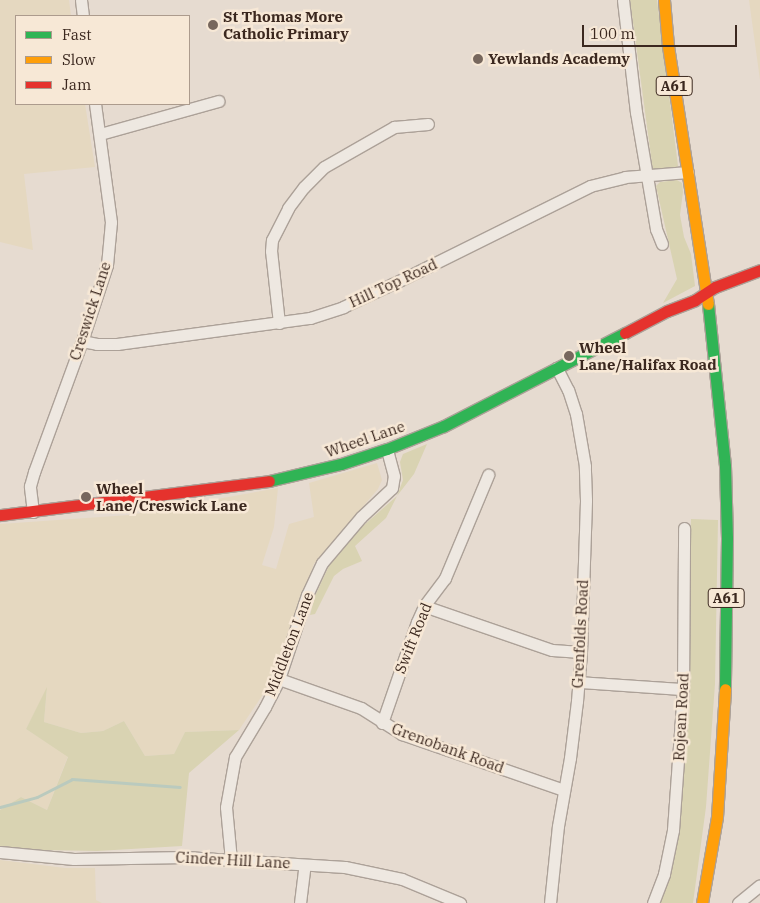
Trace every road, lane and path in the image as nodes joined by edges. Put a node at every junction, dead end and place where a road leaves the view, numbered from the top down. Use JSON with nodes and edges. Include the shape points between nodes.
{"nodes":[{"id":1,"x":81,"y":0,"type":"edge"},
{"id":2,"x":623,"y":0,"type":"edge"},
{"id":3,"x":664,"y":0,"type":"edge"},
{"id":4,"x":83,"y":15,"type":"edge"},
{"id":5,"x":218,"y":101,"type":"dead end"},
{"id":6,"x":95,"y":105,"type":"edge"},
{"id":7,"x":428,"y":124,"type":"dead end"},
{"id":8,"x":100,"y":134,"type":"junction"},
{"id":9,"x":688,"y":172,"type":"junction"},
{"id":10,"x":647,"y":176,"type":"junction"},
{"id":11,"x":662,"y":244,"type":"dead end"},
{"id":12,"x":760,"y":270,"type":"edge"},
{"id":13,"x":707,"y":292,"type":"junction"},
{"id":14,"x":279,"y":324,"type":"junction"},
{"id":15,"x":82,"y":341,"type":"junction"},
{"id":16,"x":557,"y":368,"type":"junction"},
{"id":17,"x":387,"y":449,"type":"junction"},
{"id":18,"x":488,"y":475,"type":"dead end"},
{"id":19,"x":33,"y":512,"type":"junction"},
{"id":20,"x":0,"y":516,"type":"edge"},
{"id":21,"x":684,"y":528,"type":"dead end"},
{"id":22,"x":424,"y":606,"type":"junction"},
{"id":23,"x":581,"y":652,"type":"junction"},
{"id":24,"x":278,"y":679,"type":"junction"},
{"id":25,"x":578,"y":682,"type":"junction"},
{"id":26,"x":683,"y":689,"type":"junction"},
{"id":27,"x":382,"y":723,"type":"junction"},
{"id":28,"x":564,"y":790,"type":"junction"},
{"id":29,"x":0,"y":852,"type":"edge"},
{"id":30,"x":231,"y":860,"type":"junction"},
{"id":31,"x":305,"y":865,"type":"junction"},
{"id":32,"x":760,"y":885,"type":"edge"},
{"id":33,"x":300,"y":903,"type":"edge"},
{"id":34,"x":460,"y":903,"type":"edge"},
{"id":35,"x":550,"y":903,"type":"edge"},
{"id":36,"x":653,"y":903,"type":"edge"},
{"id":37,"x":702,"y":903,"type":"edge"},
{"id":38,"x":738,"y":903,"type":"edge"}],
"edges":[{"from":1,"to":4,"type":"street"},
{"from":2,"to":10,"type":"street"},
{"from":3,"to":9,"type":"main road","number":"A61"},
{"from":5,"to":8,"type":"street"},
{"from":6,"to":8,"type":"street","name":"Creswick Lane"},
{"from":7,"to":14,"type":"street","via":[[394,127],[324,167],[288,208],[272,240],[271,251]]},
{"from":8,"to":15,"type":"street","name":"Creswick Lane","via":[[109,195],[110,243],[107,265]]},
{"from":9,"to":10,"type":"street","name":"Hill Top Road"},
{"from":9,"to":13,"type":"main road","number":"A61"},
{"from":10,"to":11,"type":"street","via":[[656,229]]},
{"from":10,"to":14,"type":"street","name":"Hill Top Road","via":[[625,177],[590,186],[343,307]]},
{"from":12,"to":13,"type":"main road","name":"Wheel Lane"},
{"from":13,"to":16,"type":"main road","name":"Wheel Lane"},
{"from":13,"to":37,"type":"main road","number":"A61","via":[[721,411],[727,538],[724,722],[712,848]]},
{"from":14,"to":15,"type":"street","name":"Hill Top Road","via":[[117,344]]},
{"from":15,"to":19,"type":"street","name":"Creswick Lane","via":[[34,472],[30,492]]},
{"from":16,"to":17,"type":"main road","name":"Wheel Lane","via":[[444,426]]},
{"from":16,"to":23,"type":"street","name":"Grenfolds Road","via":[[576,414],[585,466]]},
{"from":17,"to":19,"type":"main road","name":"Wheel Lane","via":[[305,474],[259,483]]},
{"from":17,"to":24,"type":"street","name":"Middleton Lane","via":[[394,476],[392,488],[361,517],[322,563],[307,595]]},
{"from":18,"to":22,"type":"street","name":"Swift Road","via":[[445,578]]},
{"from":19,"to":20,"type":"main road","name":"Wheel Lane"},
{"from":21,"to":26,"type":"street","name":"Rojean Road"},
{"from":22,"to":23,"type":"street","via":[[545,648]]},
{"from":22,"to":27,"type":"street","name":"Swift Road"},
{"from":23,"to":25,"type":"street","name":"Grenfolds Road"},
{"from":24,"to":27,"type":"street","name":"Grenobank Road","via":[[361,708]]},
{"from":24,"to":30,"type":"street","name":"Middleton Lane","via":[[232,766],[226,807]]},
{"from":25,"to":26,"type":"street"},
{"from":25,"to":28,"type":"street","name":"Grenfolds Road"},
{"from":26,"to":36,"type":"street","name":"Rojean Road","via":[[673,830],[664,874]]},
{"from":27,"to":28,"type":"street","name":"Grenobank Road","via":[[414,739]]},
{"from":28,"to":35,"type":"street","name":"Grenfolds Road"},
{"from":29,"to":30,"type":"street","name":"Cinder Hill Lane","via":[[74,858],[176,856]]},
{"from":30,"to":31,"type":"street","name":"Cinder Hill Lane"},
{"from":31,"to":33,"type":"street"},
{"from":31,"to":34,"type":"street","name":"Cinder Hill Lane","via":[[378,873]]},
{"from":32,"to":38,"type":"street"}]}
